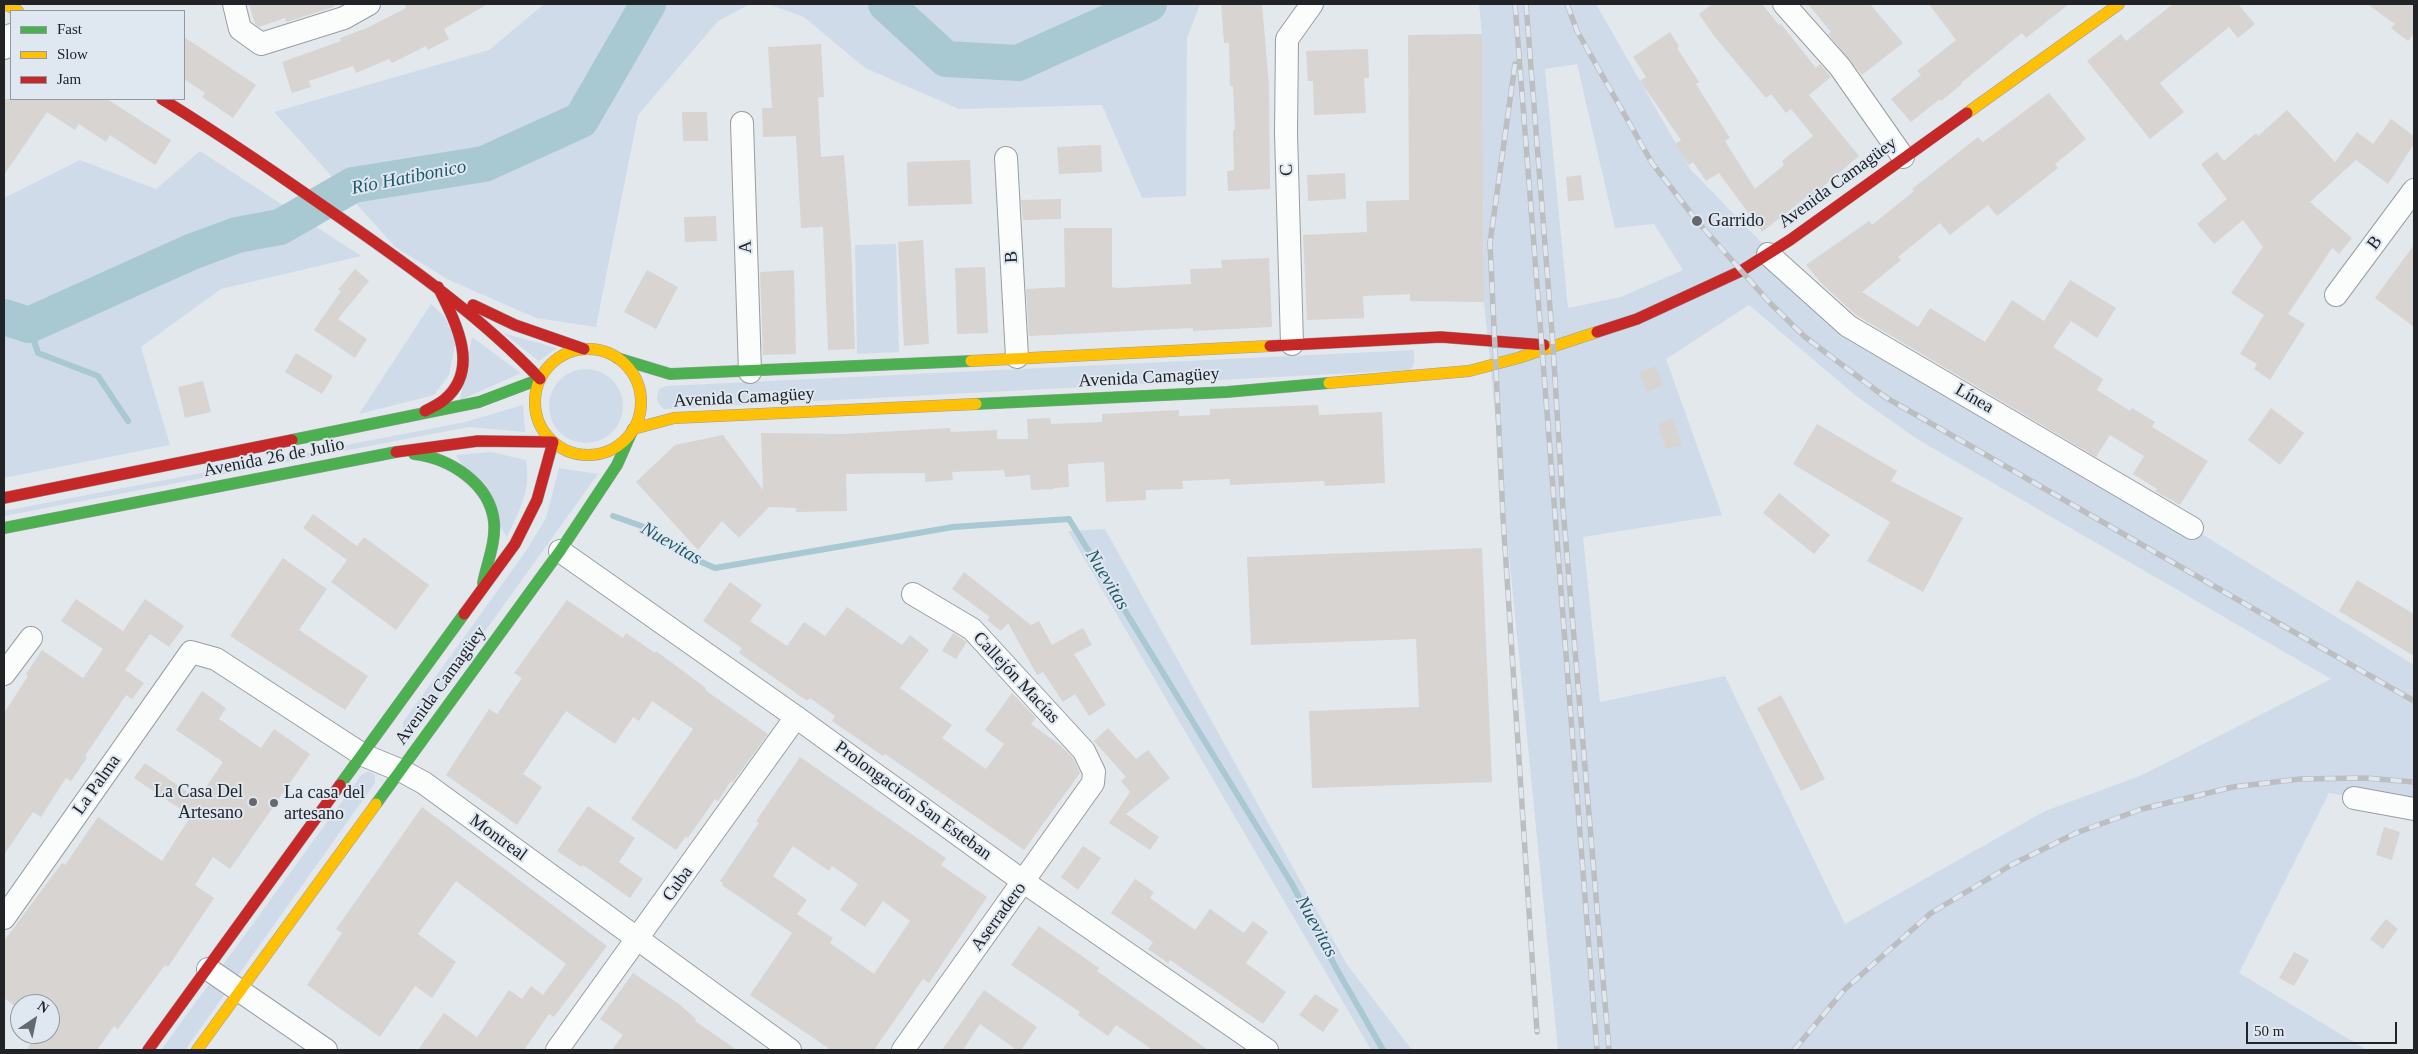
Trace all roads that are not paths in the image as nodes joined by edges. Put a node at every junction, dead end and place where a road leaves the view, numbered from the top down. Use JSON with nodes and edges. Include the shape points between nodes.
{"nodes":[{"id":1,"x":5,"y":4,"type":"edge"},
{"id":2,"x":234,"y":4,"type":"edge"},
{"id":3,"x":369,"y":4,"type":"edge"},
{"id":4,"x":1312,"y":4,"type":"edge"},
{"id":5,"x":1784,"y":4,"type":"edge"},
{"id":6,"x":2119,"y":4,"type":"edge"},
{"id":7,"x":16,"y":10,"type":"edge"},
{"id":8,"x":10,"y":37,"type":"edge"},
{"id":9,"x":4,"y":48,"type":"edge"},
{"id":10,"x":164,"y":100,"type":"edge"},
{"id":11,"x":742,"y":123,"type":"dead end"},
{"id":12,"x":1903,"y":157,"type":"junction"},
{"id":13,"x":1006,"y":158,"type":"dead end"},
{"id":14,"x":2414,"y":190,"type":"edge"},
{"id":15,"x":1768,"y":254,"type":"junction"},
{"id":16,"x":438,"y":287,"type":"junction"},
{"id":17,"x":2336,"y":296,"type":"dead end"},
{"id":18,"x":1441,"y":337,"type":"junction"},
{"id":19,"x":1292,"y":344,"type":"junction"},
{"id":20,"x":1553,"y":346,"type":"junction"},
{"id":21,"x":584,"y":349,"type":"junction"},
{"id":22,"x":1442,"y":351,"type":"dead end"},
{"id":23,"x":1017,"y":357,"type":"junction"},
{"id":24,"x":617,"y":358,"type":"junction"},
{"id":25,"x":750,"y":372,"type":"junction"},
{"id":26,"x":540,"y":379,"type":"junction"},
{"id":27,"x":414,"y":416,"type":"junction"},
{"id":28,"x":633,"y":429,"type":"junction"},
{"id":29,"x":553,"y":442,"type":"junction"},
{"id":30,"x":400,"y":451,"type":"junction"},
{"id":31,"x":4,"y":498,"type":"edge"},
{"id":32,"x":4,"y":528,"type":"edge"},
{"id":33,"x":2192,"y":528,"type":"dead end"},
{"id":34,"x":560,"y":551,"type":"junction"},
{"id":35,"x":482,"y":590,"type":"junction"},
{"id":36,"x":913,"y":594,"type":"dead end"},
{"id":37,"x":31,"y":638,"type":"dead end"},
{"id":38,"x":191,"y":652,"type":"joint"},
{"id":39,"x":4,"y":674,"type":"edge"},
{"id":40,"x":796,"y":717,"type":"junction"},
{"id":41,"x":363,"y":755,"type":"junction"},
{"id":42,"x":402,"y":771,"type":"junction"},
{"id":43,"x":1093,"y":783,"type":"joint"},
{"id":44,"x":2354,"y":798,"type":"dead end"},
{"id":45,"x":2414,"y":809,"type":"edge"},
{"id":46,"x":1024,"y":882,"type":"junction"},
{"id":47,"x":4,"y":918,"type":"edge"},
{"id":48,"x":638,"y":940,"type":"junction"},
{"id":49,"x":208,"y":969,"type":"junction"},
{"id":50,"x":239,"y":991,"type":"junction"},
{"id":51,"x":148,"y":1050,"type":"edge"},
{"id":52,"x":197,"y":1050,"type":"edge"},
{"id":53,"x":326,"y":1050,"type":"edge"},
{"id":54,"x":557,"y":1050,"type":"edge"},
{"id":55,"x":790,"y":1050,"type":"edge"},
{"id":56,"x":903,"y":1050,"type":"edge"},
{"id":57,"x":1267,"y":1050,"type":"edge"}],
"edges":[{"from":1,"to":7,"type":"main road"},
{"from":2,"to":3,"type":"street","via":[[240,29],[261,44],[344,18]]},
{"from":4,"to":19,"type":"street","name":"C","via":[[1287,39],[1286,133]]},
{"from":5,"to":12,"type":"street","via":[[1840,67]]},
{"from":6,"to":12,"type":"main road","name":"Avenida Camagüey"},
{"from":8,"to":9,"type":"street"},
{"from":10,"to":16,"type":"main road","via":[[226,138]]},
{"from":11,"to":25,"type":"street","name":"A"},
{"from":12,"to":15,"type":"main road","name":"Avenida Camagüey"},
{"from":13,"to":23,"type":"street","name":"B"},
{"from":14,"to":17,"type":"street","name":"B"},
{"from":15,"to":20,"type":"main road","name":"Avenida Camagüey","via":[[1741,271],[1638,319]]},
{"from":15,"to":33,"type":"street","name":"Línea","via":[[1848,326]]},
{"from":16,"to":21,"type":"main road","via":[[515,325]]},
{"from":16,"to":26,"type":"main road"},
{"from":16,"to":27,"type":"main road","via":[[460,331],[463,365],[458,384],[447,398]]},
{"from":18,"to":19,"type":"main road","name":"Avenida Camagüey"},
{"from":18,"to":20,"type":"main road","name":"Avenida Camagüey"},
{"from":18,"to":22,"type":"main road"},
{"from":19,"to":23,"type":"main road","name":"Avenida Camagüey"},
{"from":20,"to":28,"type":"main road","name":"Avenida Camagüey","via":[[1496,365],[1227,392],[674,418]]},
{"from":21,"to":24,"type":"main road","via":[[601,350]]},
{"from":21,"to":26,"type":"main road","via":[[558,358]]},
{"from":23,"to":25,"type":"main road","name":"Avenida Camagüey"},
{"from":24,"to":25,"type":"main road","name":"Avenida Camagüey","via":[[670,374]]},
{"from":24,"to":28,"type":"main road","via":[[637,382],[641,398]]},
{"from":26,"to":27,"type":"main road","name":"Avenida 26 de Julio","via":[[479,402]]},
{"from":26,"to":29,"type":"main road","via":[[535,395],[536,413],[542,429]]},
{"from":27,"to":31,"type":"main road","name":"Avenida 26 de Julio"},
{"from":28,"to":29,"type":"main road","via":[[621,443],[605,452],[587,455],[569,452]]},
{"from":28,"to":34,"type":"main road","name":"Avenida Camagüey","via":[[617,465]]},
{"from":29,"to":30,"type":"main road","name":"Avenida 26 de Julio","via":[[478,441]]},
{"from":29,"to":35,"type":"main road","name":"Avenida Camagüey","via":[[537,500],[515,544]]},
{"from":30,"to":32,"type":"main road","name":"Avenida 26 de Julio"},
{"from":30,"to":35,"type":"main road","via":[[442,459],[482,493],[493,514]]},
{"from":34,"to":40,"type":"street","name":"Prolongación San Esteban"},
{"from":34,"to":42,"type":"main road","name":"Avenida Camagüey"},
{"from":35,"to":41,"type":"main road","name":"Avenida Camagüey"},
{"from":36,"to":43,"type":"street","name":"Callejón Macías","via":[[972,629],[1084,751],[1094,772]]},
{"from":37,"to":39,"type":"street"},
{"from":38,"to":41,"type":"street","name":"Montreal","via":[[216,659]]},
{"from":38,"to":47,"type":"street","name":"La Palma"},
{"from":40,"to":46,"type":"street","name":"Prolongación San Esteban"},
{"from":40,"to":48,"type":"street","name":"Cuba"},
{"from":41,"to":42,"type":"street","name":"Montreal"},
{"from":41,"to":49,"type":"main road","name":"Avenida Camagüey"},
{"from":42,"to":48,"type":"street","name":"Montreal","via":[[424,783]]},
{"from":42,"to":50,"type":"main road","name":"Avenida Camagüey"},
{"from":43,"to":46,"type":"street","name":"Aserradero"},
{"from":44,"to":45,"type":"street"},
{"from":46,"to":56,"type":"street","name":"Aserradero"},
{"from":46,"to":57,"type":"street","name":"Prolongación San Esteban"},
{"from":48,"to":54,"type":"street","name":"Cuba"},
{"from":48,"to":55,"type":"street","name":"Montreal"},
{"from":49,"to":50,"type":"street"},
{"from":49,"to":51,"type":"main road","name":"Avenida Camagüey"},
{"from":50,"to":52,"type":"main road","name":"Avenida Camagüey"},
{"from":50,"to":53,"type":"street"}]}
